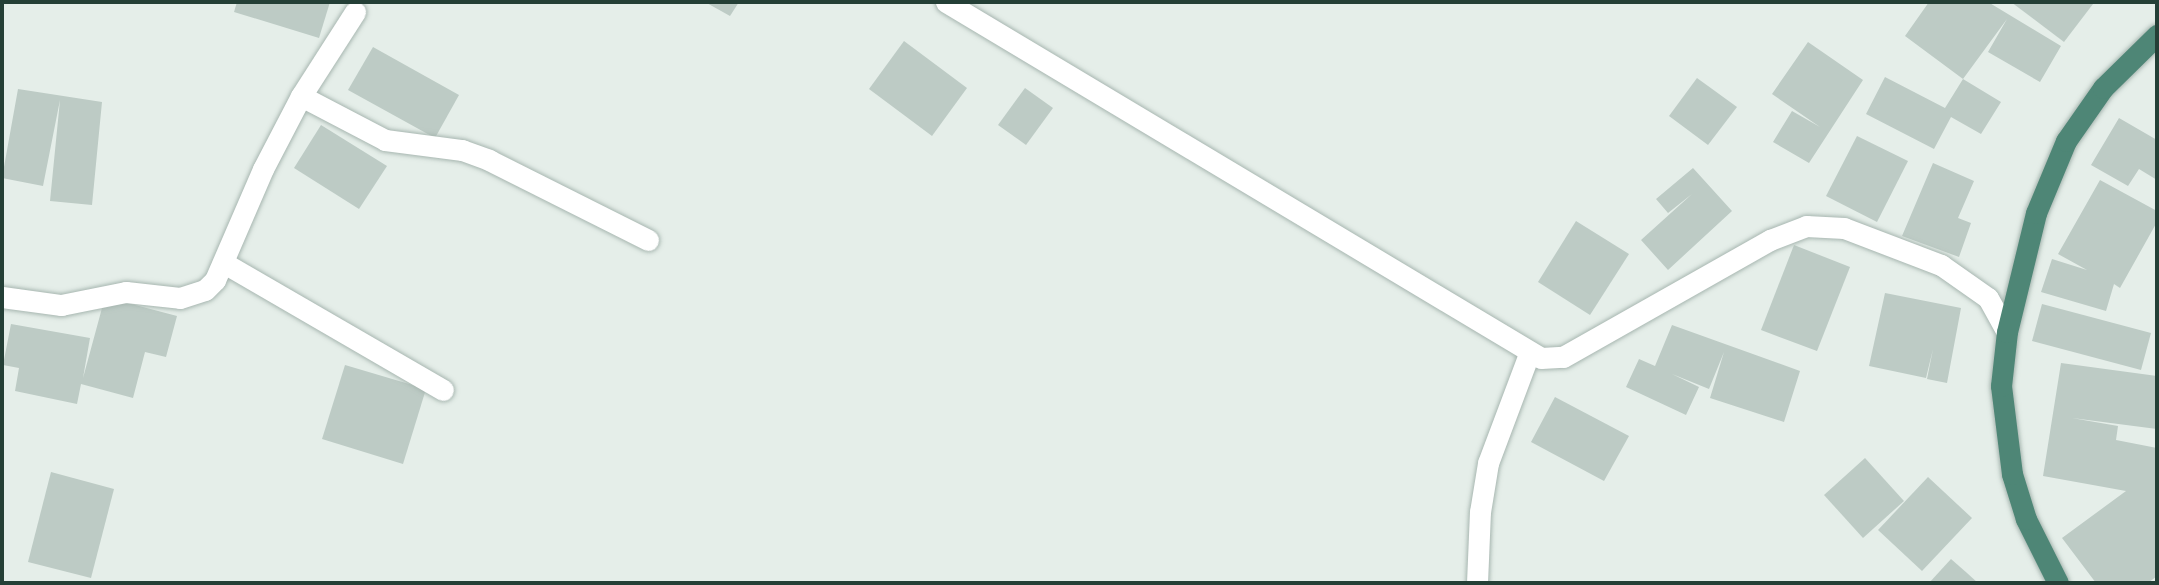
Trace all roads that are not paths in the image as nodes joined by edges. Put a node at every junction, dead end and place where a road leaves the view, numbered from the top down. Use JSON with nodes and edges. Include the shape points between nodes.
{"nodes":[{"id":1,"x":946,"y":2,"type":"edge"},
{"id":2,"x":355,"y":12,"type":"dead end"},
{"id":3,"x":2157,"y":35,"type":"edge"},
{"id":4,"x":301,"y":96,"type":"junction"},
{"id":5,"x":648,"y":240,"type":"dead end"},
{"id":6,"x":223,"y":263,"type":"junction"},
{"id":7,"x":2,"y":297,"type":"edge"},
{"id":8,"x":2007,"y":332,"type":"junction"},
{"id":9,"x":1529,"y":354,"type":"junction"},
{"id":10,"x":443,"y":390,"type":"dead end"},
{"id":11,"x":1477,"y":583,"type":"edge"},
{"id":12,"x":2058,"y":583,"type":"edge"}],
"edges":[{"from":1,"to":9,"type":"street","via":[[1178,137]]},
{"from":2,"to":4,"type":"street"},
{"from":3,"to":8,"type":"highway","via":[[2103,88],[2066,141],[2036,213]]},
{"from":4,"to":5,"type":"street","via":[[385,140],[463,150],[489,160]]},
{"from":4,"to":6,"type":"street","via":[[263,169]]},
{"from":6,"to":7,"type":"street","via":[[215,279],[194,297],[137,292],[61,305]]},
{"from":6,"to":10,"type":"street"},
{"from":8,"to":9,"type":"street","via":[[1988,298],[1951,271],[1844,228],[1806,226],[1770,240],[1563,357]]},
{"from":8,"to":12,"type":"highway","via":[[2001,386],[2012,474],[2026,519]]},
{"from":9,"to":11,"type":"street","via":[[1488,463]]}]}
